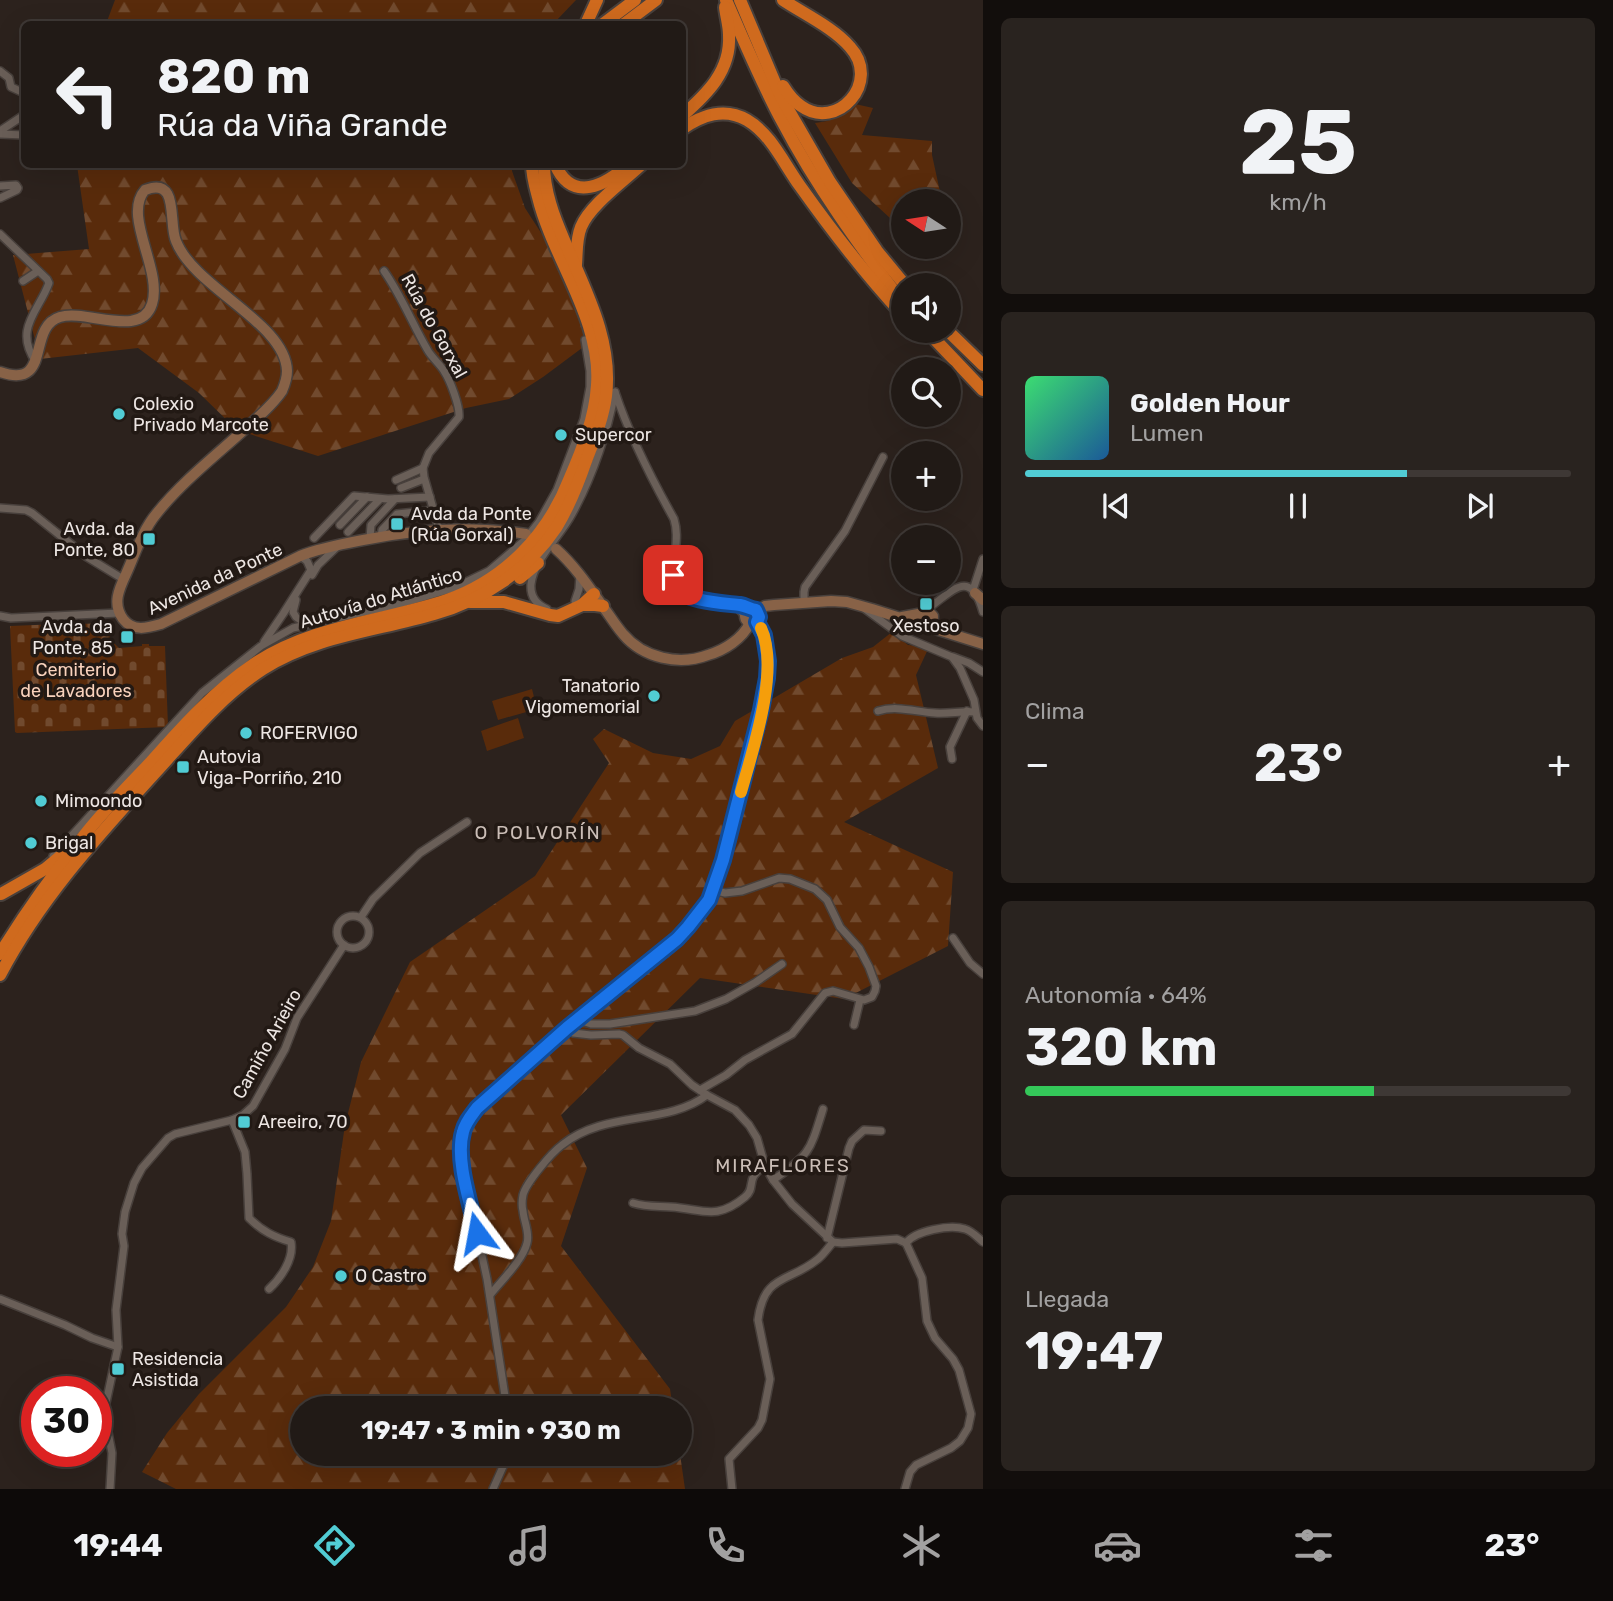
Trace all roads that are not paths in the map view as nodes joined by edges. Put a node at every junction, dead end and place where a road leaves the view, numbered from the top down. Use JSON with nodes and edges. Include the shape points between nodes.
{"nodes":[{"id":1,"x":597,"y":0,"type":"edge"},
{"id":2,"x":635,"y":0,"type":"edge"},
{"id":3,"x":656,"y":0,"type":"edge"},
{"id":4,"x":668,"y":0,"type":"edge"},
{"id":5,"x":725,"y":0,"type":"edge"},
{"id":6,"x":740,"y":0,"type":"edge"},
{"id":7,"x":783,"y":0,"type":"edge"},
{"id":8,"x":635,"y":15,"type":"junction"},
{"id":9,"x":587,"y":21,"type":"edge"},
{"id":10,"x":607,"y":21,"type":"edge"},
{"id":11,"x":628,"y":21,"type":"edge"},
{"id":12,"x":0,"y":71,"type":"edge"},
{"id":13,"x":773,"y":76,"type":"junction"},
{"id":14,"x":21,"y":92,"type":"edge"},
{"id":15,"x":686,"y":112,"type":"edge"},
{"id":16,"x":21,"y":117,"type":"edge"},
{"id":17,"x":686,"y":126,"type":"edge"},
{"id":18,"x":0,"y":133,"type":"edge"},
{"id":19,"x":21,"y":135,"type":"edge"},
{"id":20,"x":544,"y":168,"type":"edge"},
{"id":21,"x":557,"y":168,"type":"edge"},
{"id":22,"x":624,"y":168,"type":"edge"},
{"id":23,"x":638,"y":168,"type":"edge"},
{"id":24,"x":532,"y":169,"type":"edge"},
{"id":25,"x":0,"y":186,"type":"edge"},
{"id":26,"x":0,"y":198,"type":"edge"},
{"id":27,"x":0,"y":233,"type":"edge"},
{"id":28,"x":576,"y":268,"type":"junction"},
{"id":29,"x":38,"y":271,"type":"junction"},
{"id":30,"x":384,"y":271,"type":"dead end"},
{"id":31,"x":895,"y":273,"type":"edge"},
{"id":32,"x":23,"y":281,"type":"dead end"},
{"id":33,"x":891,"y":287,"type":"edge"},
{"id":34,"x":891,"y":301,"type":"edge"},
{"id":35,"x":595,"y":314,"type":"junction"},
{"id":36,"x":585,"y":340,"type":"joint"},
{"id":37,"x":928,"y":343,"type":"edge"},
{"id":38,"x":938,"y":343,"type":"edge"},
{"id":39,"x":960,"y":343,"type":"edge"},
{"id":40,"x":36,"y":362,"type":"junction"},
{"id":41,"x":983,"y":366,"type":"edge"},
{"id":42,"x":0,"y":372,"type":"edge"},
{"id":43,"x":979,"y":387,"type":"edge"},
{"id":44,"x":615,"y":392,"type":"joint"},
{"id":45,"x":616,"y":408,"type":"junction"},
{"id":46,"x":883,"y":457,"type":"dead end"},
{"id":47,"x":423,"y":468,"type":"junction"},
{"id":48,"x":424,"y":479,"type":"junction"},
{"id":49,"x":396,"y":480,"type":"dead end"},
{"id":50,"x":401,"y":488,"type":"dead end"},
{"id":51,"x":366,"y":498,"type":"junction"},
{"id":52,"x":430,"y":498,"type":"junction"},
{"id":53,"x":380,"y":499,"type":"junction"},
{"id":54,"x":395,"y":499,"type":"junction"},
{"id":55,"x":0,"y":508,"type":"edge"},
{"id":56,"x":434,"y":510,"type":"junction"},
{"id":57,"x":340,"y":525,"type":"dead end"},
{"id":58,"x":439,"y":529,"type":"junction"},
{"id":59,"x":348,"y":532,"type":"dead end"},
{"id":60,"x":526,"y":534,"type":"dead end"},
{"id":61,"x":381,"y":537,"type":"junction"},
{"id":62,"x":314,"y":538,"type":"dead end"},
{"id":63,"x":370,"y":538,"type":"junction"},
{"id":64,"x":339,"y":545,"type":"junction"},
{"id":65,"x":556,"y":549,"type":"dead end"},
{"id":66,"x":316,"y":550,"type":"junction"},
{"id":67,"x":300,"y":556,"type":"junction"},
{"id":68,"x":983,"y":558,"type":"edge"},
{"id":69,"x":538,"y":563,"type":"junction"},
{"id":70,"x":318,"y":565,"type":"junction"},
{"id":71,"x":311,"y":570,"type":"junction"},
{"id":72,"x":580,"y":574,"type":"junction"},
{"id":73,"x":124,"y":579,"type":"junction"},
{"id":74,"x":593,"y":592,"type":"junction"},
{"id":75,"x":977,"y":594,"type":"edge"},
{"id":76,"x":485,"y":601,"type":"junction"},
{"id":77,"x":470,"y":602,"type":"junction"},
{"id":78,"x":579,"y":603,"type":"junction"},
{"id":79,"x":804,"y":603,"type":"junction"},
{"id":80,"x":859,"y":605,"type":"junction"},
{"id":81,"x":603,"y":606,"type":"junction"},
{"id":82,"x":934,"y":611,"type":"junction"},
{"id":83,"x":983,"y":612,"type":"edge"},
{"id":84,"x":119,"y":613,"type":"junction"},
{"id":85,"x":283,"y":614,"type":"junction"},
{"id":86,"x":0,"y":616,"type":"edge"},
{"id":87,"x":752,"y":616,"type":"junction"},
{"id":88,"x":918,"y":616,"type":"junction"},
{"id":89,"x":296,"y":617,"type":"junction"},
{"id":90,"x":306,"y":624,"type":"junction"},
{"id":91,"x":932,"y":628,"type":"junction"},
{"id":92,"x":983,"y":644,"type":"edge"},
{"id":93,"x":261,"y":646,"type":"junction"},
{"id":94,"x":952,"y":657,"type":"junction"},
{"id":95,"x":983,"y":672,"type":"edge"},
{"id":96,"x":218,"y":681,"type":"junction"},
{"id":97,"x":878,"y":711,"type":"dead end"},
{"id":98,"x":971,"y":711,"type":"junction"},
{"id":99,"x":185,"y":724,"type":"junction"},
{"id":100,"x":983,"y":726,"type":"edge"},
{"id":101,"x":952,"y":759,"type":"dead end"},
{"id":102,"x":467,"y":822,"type":"dead end"},
{"id":103,"x":84,"y":835,"type":"junction"},
{"id":104,"x":713,"y":890,"type":"junction"},
{"id":105,"x":1,"y":895,"type":"edge"},
{"id":106,"x":361,"y":917,"type":"junction"},
{"id":107,"x":953,"y":938,"type":"dead end"},
{"id":108,"x":344,"y":945,"type":"junction"},
{"id":109,"x":0,"y":954,"type":"edge"},
{"id":110,"x":782,"y":964,"type":"dead end"},
{"id":111,"x":983,"y":974,"type":"edge"},
{"id":112,"x":0,"y":975,"type":"edge"},
{"id":113,"x":860,"y":1000,"type":"junction"},
{"id":114,"x":580,"y":1017,"type":"junction"},
{"id":115,"x":853,"y":1025,"type":"dead end"},
{"id":116,"x":567,"y":1028,"type":"junction"},
{"id":117,"x":699,"y":1090,"type":"junction"},
{"id":118,"x":707,"y":1095,"type":"junction"},
{"id":119,"x":823,"y":1109,"type":"dead end"},
{"id":120,"x":232,"y":1120,"type":"junction"},
{"id":121,"x":881,"y":1130,"type":"dead end"},
{"id":122,"x":765,"y":1167,"type":"junction"},
{"id":123,"x":774,"y":1180,"type":"junction"},
{"id":124,"x":633,"y":1203,"type":"dead end"},
{"id":125,"x":830,"y":1240,"type":"junction"},
{"id":126,"x":983,"y":1242,"type":"edge"},
{"id":127,"x":906,"y":1243,"type":"junction"},
{"id":128,"x":269,"y":1289,"type":"dead end"},
{"id":129,"x":490,"y":1295,"type":"junction"},
{"id":130,"x":0,"y":1299,"type":"edge"},
{"id":131,"x":118,"y":1347,"type":"junction"},
{"id":132,"x":505,"y":1396,"type":"edge"},
{"id":133,"x":971,"y":1414,"type":"junction"},
{"id":134,"x":983,"y":1416,"type":"edge"},
{"id":135,"x":503,"y":1466,"type":"edge"},
{"id":136,"x":110,"y":1489,"type":"edge"},
{"id":137,"x":493,"y":1489,"type":"edge"},
{"id":138,"x":732,"y":1489,"type":"edge"},
{"id":139,"x":905,"y":1489,"type":"edge"}],
"edges":[{"from":1,"to":9,"type":"highway"},
{"from":2,"to":10,"type":"highway"},
{"from":3,"to":8,"type":"highway"},
{"from":4,"to":8,"type":"highway"},
{"from":5,"to":15,"type":"highway","via":[[726,62],[706,95]]},
{"from":5,"to":33,"type":"highway","via":[[807,166]]},
{"from":6,"to":13,"type":"highway"},
{"from":7,"to":13,"type":"highway","via":[[850,47],[862,74],[852,100],[837,111],[820,113],[803,108]]},
{"from":8,"to":11,"type":"highway"},
{"from":12,"to":14,"type":"street"},
{"from":13,"to":31,"type":"highway","via":[[830,182]]},
{"from":16,"to":18,"type":"street"},
{"from":17,"to":34,"type":"highway","via":[[721,112],[746,119],[762,131]]},
{"from":18,"to":19,"type":"street"},
{"from":20,"to":28,"type":"highway","name":"Autovía do Atlántico","via":[[552,208]]},
{"from":21,"to":22,"type":"highway","via":[[570,184],[585,187],[602,184]]},
{"from":23,"to":28,"type":"highway","via":[[586,217],[578,237]]},
{"from":24,"to":36,"type":"highway","via":[[537,221]]},
{"from":24,"to":99,"type":"highway","name":"Autovía do Atlántico","via":[[547,228],[596,352],[593,414],[556,510],[523,552],[481,584],[447,599],[344,625],[285,646],[237,676]]},
{"from":25,"to":26,"type":"street","via":[[18,188]]},
{"from":27,"to":29,"type":"street"},
{"from":28,"to":35,"type":"highway","name":"Autovía do Atlántico"},
{"from":29,"to":32,"type":"street"},
{"from":29,"to":40,"type":"street","via":[[49,283],[27,330]]},
{"from":30,"to":47,"type":"street","name":"Rúa do Gorxal","via":[[428,352],[445,372],[460,410]]},
{"from":35,"to":44,"type":"highway","via":[[609,341]]},
{"from":35,"to":77,"type":"highway","name":"Autovía do Atlántico","via":[[606,354],[605,399],[576,489],[540,548],[519,569]]},
{"from":36,"to":90,"type":"street","via":[[590,387],[584,419],[557,490],[524,541],[489,571],[454,589]]},
{"from":37,"to":43,"type":"highway"},
{"from":38,"to":43,"type":"highway"},
{"from":39,"to":41,"type":"highway"},
{"from":40,"to":42,"type":"street","via":[[21,375]]},
{"from":40,"to":73,"type":"street","via":[[51,320],[75,315],[133,321],[147,315],[153,302],[154,277],[138,202],[145,190],[155,188],[171,198],[173,232],[180,250],[195,269],[274,338],[285,358],[286,381],[281,391],[156,514]]},
{"from":44,"to":45,"type":"street"},
{"from":45,"to":69,"type":"street","via":[[572,516]]},
{"from":45,"to":87,"type":"street","via":[[677,527],[676,586],[704,600],[745,606]]},
{"from":46,"to":79,"type":"street","via":[[845,531],[806,587]]},
{"from":47,"to":48,"type":"street"},
{"from":47,"to":49,"type":"street"},
{"from":48,"to":50,"type":"street"},
{"from":48,"to":52,"type":"street"},
{"from":51,"to":53,"type":"street"},
{"from":51,"to":57,"type":"street"},
{"from":51,"to":62,"type":"street","via":[[354,496]]},
{"from":52,"to":54,"type":"street"},
{"from":52,"to":56,"type":"street"},
{"from":53,"to":54,"type":"street"},
{"from":53,"to":59,"type":"street"},
{"from":54,"to":63,"type":"street","via":[[372,525]]},
{"from":55,"to":73,"type":"street","via":[[33,513],[87,557]]},
{"from":56,"to":58,"type":"street"},
{"from":56,"to":61,"type":"street","via":[[397,514]]},
{"from":58,"to":60,"type":"street","name":"Avenida da Ponte"},
{"from":58,"to":61,"type":"street","name":"Avenida da Ponte"},
{"from":61,"to":63,"type":"street","name":"Avenida da Ponte"},
{"from":63,"to":64,"type":"street","name":"Avenida da Ponte"},
{"from":64,"to":66,"type":"street","name":"Avenida da Ponte"},
{"from":64,"to":70,"type":"street"},
{"from":65,"to":72,"type":"street"},
{"from":66,"to":67,"type":"street","name":"Avenida da Ponte"},
{"from":66,"to":70,"type":"street"},
{"from":66,"to":71,"type":"street"},
{"from":67,"to":71,"type":"street"},
{"from":67,"to":84,"type":"street","name":"Avenida da Ponte","via":[[147,629],[135,628]]},
{"from":68,"to":75,"type":"street"},
{"from":69,"to":76,"type":"highway"},
{"from":69,"to":78,"type":"street","via":[[531,585],[536,603],[559,610]]},
{"from":70,"to":89,"type":"street","via":[[294,604]]},
{"from":71,"to":85,"type":"street"},
{"from":72,"to":74,"type":"street"},
{"from":72,"to":78,"type":"street"},
{"from":73,"to":84,"type":"street","via":[[118,592]]},
{"from":74,"to":78,"type":"highway"},
{"from":74,"to":81,"type":"street"},
{"from":75,"to":82,"type":"street","via":[[962,586],[953,589]]},
{"from":75,"to":83,"type":"street"},
{"from":76,"to":77,"type":"highway"},
{"from":76,"to":78,"type":"highway","via":[[558,616]]},
{"from":77,"to":112,"type":"highway","name":"Autovía do Atlántico","via":[[321,642],[286,656],[240,685],[70,868]]},
{"from":78,"to":81,"type":"highway"},
{"from":79,"to":80,"type":"street"},
{"from":79,"to":87,"type":"street","via":[[765,606]]},
{"from":80,"to":88,"type":"street","via":[[898,617]]},
{"from":80,"to":94,"type":"street","via":[[902,636]]},
{"from":81,"to":87,"type":"street","via":[[630,642],[671,659],[690,660],[716,652],[738,639]]},
{"from":82,"to":88,"type":"street"},
{"from":82,"to":91,"type":"street"},
{"from":84,"to":86,"type":"street"},
{"from":85,"to":89,"type":"street"},
{"from":85,"to":93,"type":"street"},
{"from":87,"to":104,"type":"street","via":[[766,645],[767,678],[750,759]]},
{"from":88,"to":91,"type":"street"},
{"from":89,"to":90,"type":"street"},
{"from":90,"to":93,"type":"street"},
{"from":91,"to":92,"type":"street"},
{"from":93,"to":96,"type":"street"},
{"from":94,"to":95,"type":"street"},
{"from":94,"to":98,"type":"street","via":[[974,700]]},
{"from":96,"to":99,"type":"highway"},
{"from":96,"to":105,"type":"street","via":[[55,854]]},
{"from":97,"to":98,"type":"street"},
{"from":98,"to":100,"type":"street"},
{"from":98,"to":101,"type":"street","via":[[950,747]]},
{"from":99,"to":103,"type":"highway","name":"Autovía do Atlántico"},
{"from":102,"to":106,"type":"street","name":"Camiño Arieiro","via":[[420,853]]},
{"from":103,"to":105,"type":"highway","via":[[45,869]]},
{"from":103,"to":109,"type":"highway","name":"Autovía do Atlántico"},
{"from":104,"to":113,"type":"street","via":[[742,891],[779,878],[815,889],[827,900],[869,967],[875,991],[872,997]]},
{"from":104,"to":114,"type":"street","via":[[677,939]]},
{"from":106,"to":108,"type":"street","name":"Camiño Arieiro","via":[[350,915],[338,925],[337,936]]},
{"from":106,"to":108,"type":"street","name":"Camiño Arieiro","via":[[368,925],[367,940],[359,947]]},
{"from":107,"to":111,"type":"street"},
{"from":108,"to":120,"type":"street","name":"Camiño Arieiro","via":[[297,1018],[253,1105]]},
{"from":110,"to":114,"type":"street","via":[[722,1001],[695,1011],[610,1024],[591,1024]]},
{"from":113,"to":115,"type":"street"},
{"from":113,"to":117,"type":"street","via":[[833,991],[825,993],[792,1034]]},
{"from":114,"to":116,"type":"street"},
{"from":116,"to":117,"type":"street","via":[[573,1033],[623,1035],[670,1064]]},
{"from":116,"to":129,"type":"street","via":[[477,1108],[463,1133],[461,1163]]},
{"from":117,"to":118,"type":"street"},
{"from":118,"to":122,"type":"street","via":[[735,1110],[749,1125]]},
{"from":118,"to":129,"type":"street","via":[[681,1110],[595,1126],[552,1153],[523,1193],[527,1245]]},
{"from":119,"to":123,"type":"street","via":[[806,1155]]},
{"from":120,"to":128,"type":"street","via":[[245,1152],[249,1218],[271,1236],[291,1242],[279,1279]]},
{"from":120,"to":131,"type":"street","name":"Camiño Arieiro","via":[[175,1133],[150,1157],[134,1183],[122,1234]]},
{"from":121,"to":125,"type":"street","via":[[864,1130],[852,1140]]},
{"from":122,"to":123,"type":"street"},
{"from":122,"to":124,"type":"street","via":[[756,1171],[746,1196],[715,1212]]},
{"from":123,"to":125,"type":"street"},
{"from":125,"to":127,"type":"street","via":[[897,1239]]},
{"from":125,"to":138,"type":"street","via":[[818,1259],[766,1293],[758,1320],[770,1384],[761,1424],[729,1459]]},
{"from":126,"to":127,"type":"street","via":[[957,1227],[922,1233]]},
{"from":127,"to":133,"type":"street","via":[[922,1278],[927,1321],[959,1370]]},
{"from":129,"to":132,"type":"street"},
{"from":130,"to":131,"type":"street"},
{"from":131,"to":136,"type":"street","name":"Camiño Arieiro","via":[[104,1412],[112,1453]]},
{"from":133,"to":134,"type":"street"},
{"from":133,"to":139,"type":"street","via":[[960,1441],[916,1465]]},
{"from":135,"to":137,"type":"street"}]}
